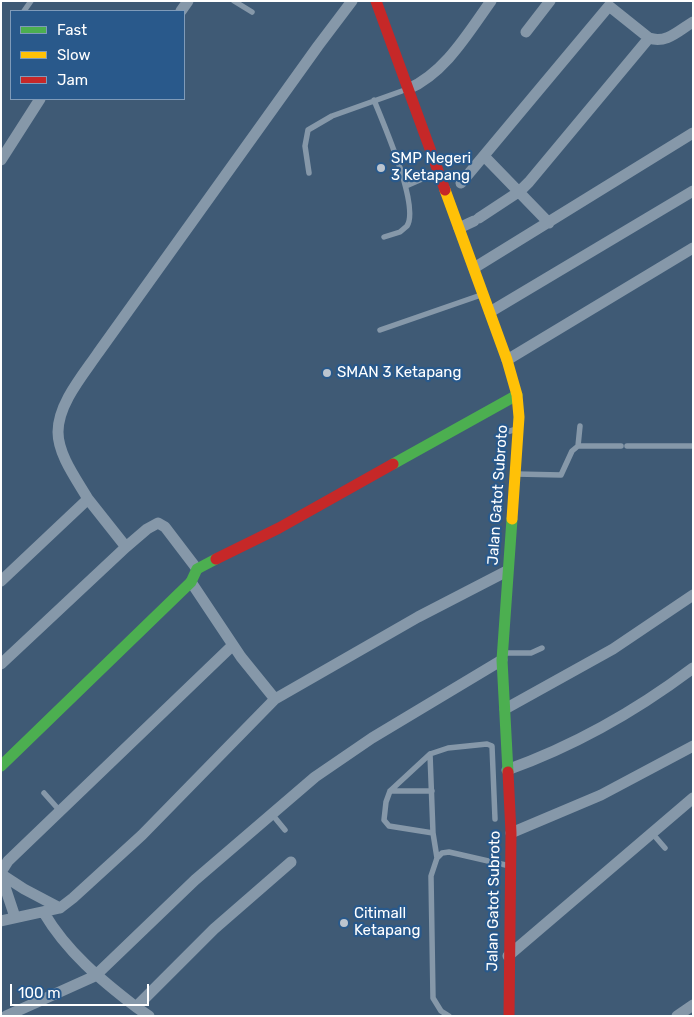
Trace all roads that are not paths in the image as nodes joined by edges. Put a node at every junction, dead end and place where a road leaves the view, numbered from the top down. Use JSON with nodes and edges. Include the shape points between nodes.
{"nodes":[{"id":1,"x":234,"y":1,"type":"edge"},
{"id":2,"x":352,"y":1,"type":"edge"},
{"id":3,"x":376,"y":1,"type":"edge"},
{"id":4,"x":491,"y":1,"type":"edge"},
{"id":5,"x":550,"y":1,"type":"edge"},
{"id":6,"x":605,"y":4,"type":"edge"},
{"id":7,"x":252,"y":12,"type":"dead end"},
{"id":8,"x":693,"y":22,"type":"edge"},
{"id":9,"x":526,"y":32,"type":"dead end"},
{"id":10,"x":650,"y":38,"type":"junction"},
{"id":11,"x":406,"y":90,"type":"junction"},
{"id":12,"x":39,"y":100,"type":"edge"},
{"id":13,"x":374,"y":100,"type":"junction"},
{"id":14,"x":693,"y":134,"type":"edge"},
{"id":15,"x":484,"y":156,"type":"junction"},
{"id":16,"x":1,"y":160,"type":"edge"},
{"id":17,"x":309,"y":173,"type":"dead end"},
{"id":18,"x":435,"y":173,"type":"junction"},
{"id":19,"x":406,"y":186,"type":"junction"},
{"id":20,"x":520,"y":191,"type":"junction"},
{"id":21,"x":693,"y":191,"type":"edge"},
{"id":22,"x":448,"y":196,"type":"junction"},
{"id":23,"x":549,"y":223,"type":"junction"},
{"id":24,"x":459,"y":228,"type":"junction"},
{"id":25,"x":384,"y":237,"type":"dead end"},
{"id":26,"x":693,"y":248,"type":"edge"},
{"id":27,"x":474,"y":268,"type":"junction"},
{"id":28,"x":484,"y":294,"type":"junction"},
{"id":29,"x":490,"y":312,"type":"junction"},
{"id":30,"x":380,"y":330,"type":"dead end"},
{"id":31,"x":507,"y":360,"type":"junction"},
{"id":32,"x":517,"y":395,"type":"junction"},
{"id":33,"x":580,"y":426,"type":"dead end"},
{"id":34,"x":519,"y":429,"type":"junction"},
{"id":35,"x":503,"y":434,"type":"dead end"},
{"id":36,"x":578,"y":446,"type":"junction"},
{"id":37,"x":693,"y":446,"type":"edge"},
{"id":38,"x":516,"y":474,"type":"junction"},
{"id":39,"x":88,"y":499,"type":"junction"},
{"id":40,"x":126,"y":547,"type":"junction"},
{"id":41,"x":197,"y":569,"type":"junction"},
{"id":42,"x":508,"y":572,"type":"junction"},
{"id":43,"x":1,"y":581,"type":"edge"},
{"id":44,"x":191,"y":582,"type":"junction"},
{"id":45,"x":693,"y":595,"type":"edge"},
{"id":46,"x":233,"y":645,"type":"junction"},
{"id":47,"x":542,"y":648,"type":"dead end"},
{"id":48,"x":502,"y":656,"type":"junction"},
{"id":49,"x":1,"y":664,"type":"edge"},
{"id":50,"x":693,"y":668,"type":"edge"},
{"id":51,"x":274,"y":699,"type":"junction"},
{"id":52,"x":505,"y":709,"type":"junction"},
{"id":53,"x":693,"y":746,"type":"edge"},
{"id":54,"x":430,"y":754,"type":"junction"},
{"id":55,"x":494,"y":763,"type":"junction"},
{"id":56,"x":507,"y":765,"type":"junction"},
{"id":57,"x":1,"y":766,"type":"edge"},
{"id":58,"x":390,"y":791,"type":"junction"},
{"id":59,"x":432,"y":791,"type":"junction"},
{"id":60,"x":44,"y":794,"type":"dead end"},
{"id":61,"x":693,"y":798,"type":"edge"},
{"id":62,"x":60,"y":811,"type":"junction"},
{"id":63,"x":271,"y":813,"type":"junction"},
{"id":64,"x":495,"y":819,"type":"dead end"},
{"id":65,"x":285,"y":830,"type":"dead end"},
{"id":66,"x":433,"y":833,"type":"junction"},
{"id":67,"x":652,"y":833,"type":"junction"},
{"id":68,"x":511,"y":834,"type":"junction"},
{"id":69,"x":665,"y":848,"type":"dead end"},
{"id":70,"x":437,"y":858,"type":"junction"},
{"id":71,"x":291,"y":862,"type":"dead end"},
{"id":72,"x":510,"y":866,"type":"junction"},
{"id":73,"x":1,"y":873,"type":"edge"},
{"id":74,"x":60,"y":908,"type":"junction"},
{"id":75,"x":44,"y":912,"type":"junction"},
{"id":76,"x":15,"y":917,"type":"junction"},
{"id":77,"x":1,"y":921,"type":"edge"},
{"id":78,"x":508,"y":956,"type":"junction"},
{"id":79,"x":95,"y":976,"type":"junction"},
{"id":80,"x":693,"y":1005,"type":"edge"},
{"id":81,"x":136,"y":1008,"type":"junction"},
{"id":82,"x":6,"y":1016,"type":"edge"},
{"id":83,"x":149,"y":1016,"type":"edge"},
{"id":84,"x":449,"y":1016,"type":"edge"},
{"id":85,"x":509,"y":1016,"type":"edge"},
{"id":86,"x":677,"y":1016,"type":"edge"}],
"edges":[{"from":1,"to":7,"type":"lane"},
{"from":2,"to":39,"type":"street","via":[[98,353],[65,406],[60,418],[60,442]]},
{"from":3,"to":11,"type":"street","name":"Jalan Gatot Subroto"},
{"from":4,"to":11,"type":"street","via":[[438,69]]},
{"from":5,"to":9,"type":"street"},
{"from":6,"to":10,"type":"street"},
{"from":6,"to":15,"type":"street"},
{"from":8,"to":10,"type":"street","via":[[665,40]]},
{"from":10,"to":20,"type":"street"},
{"from":11,"to":13,"type":"lane"},
{"from":11,"to":18,"type":"street","name":"Jalan Gatot Subroto"},
{"from":12,"to":16,"type":"street"},
{"from":13,"to":17,"type":"lane","via":[[332,116],[308,130],[305,146]]},
{"from":13,"to":19,"type":"lane"},
{"from":14,"to":23,"type":"street"},
{"from":15,"to":20,"type":"street"},
{"from":15,"to":22,"type":"street"},
{"from":18,"to":19,"type":"lane"},
{"from":18,"to":22,"type":"street","name":"Jalan Gatot Subroto"},
{"from":19,"to":25,"type":"lane","via":[[410,223],[404,230]]},
{"from":20,"to":23,"type":"street"},
{"from":20,"to":24,"type":"street"},
{"from":21,"to":29,"type":"street"},
{"from":22,"to":24,"type":"street","name":"Jalan Gatot Subroto"},
{"from":23,"to":27,"type":"street"},
{"from":24,"to":27,"type":"street","name":"Jalan Gatot Subroto"},
{"from":26,"to":31,"type":"street"},
{"from":27,"to":28,"type":"street","name":"Jalan Gatot Subroto"},
{"from":28,"to":29,"type":"street","name":"Jalan Gatot Subroto"},
{"from":28,"to":30,"type":"lane"},
{"from":29,"to":31,"type":"street","name":"Jalan Gatot Subroto"},
{"from":31,"to":32,"type":"street","name":"Jalan Gatot Subroto"},
{"from":32,"to":34,"type":"street","name":"Jalan Gatot Subroto"},
{"from":32,"to":41,"type":"street","via":[[279,528]]},
{"from":33,"to":36,"type":"lane"},
{"from":34,"to":35,"type":"lane"},
{"from":34,"to":38,"type":"street","name":"Jalan Gatot Subroto"},
{"from":36,"to":37,"type":"lane"},
{"from":36,"to":38,"type":"lane","via":[[572,451],[561,475]]},
{"from":38,"to":42,"type":"street","name":"Jalan Gatot Subroto"},
{"from":39,"to":40,"type":"street"},
{"from":39,"to":43,"type":"street"},
{"from":40,"to":41,"type":"street","via":[[153,525],[162,524]]},
{"from":40,"to":49,"type":"street"},
{"from":41,"to":44,"type":"street"},
{"from":42,"to":48,"type":"street","name":"Jalan Gatot Subroto"},
{"from":42,"to":51,"type":"street","via":[[410,622]]},
{"from":44,"to":46,"type":"street"},
{"from":44,"to":57,"type":"street"},
{"from":45,"to":52,"type":"street","via":[[613,649]]},
{"from":46,"to":51,"type":"street"},
{"from":46,"to":62,"type":"street"},
{"from":47,"to":48,"type":"lane"},
{"from":48,"to":52,"type":"street","name":"Jalan Gatot Subroto"},
{"from":48,"to":63,"type":"street","via":[[372,738],[315,777]]},
{"from":50,"to":56,"type":"street","via":[[618,719],[563,747]]},
{"from":51,"to":74,"type":"street","via":[[142,835]]},
{"from":52,"to":56,"type":"street","name":"Jalan Gatot Subroto"},
{"from":53,"to":68,"type":"street","via":[[601,795]]},
{"from":54,"to":55,"type":"lane","via":[[448,748],[487,744],[493,749]]},
{"from":54,"to":58,"type":"lane"},
{"from":54,"to":59,"type":"lane"},
{"from":55,"to":56,"type":"lane"},
{"from":55,"to":64,"type":"lane"},
{"from":56,"to":68,"type":"street","name":"Jalan Gatot Subroto"},
{"from":58,"to":59,"type":"lane"},
{"from":58,"to":66,"type":"lane","via":[[385,811],[386,824]]},
{"from":59,"to":66,"type":"lane"},
{"from":60,"to":62,"type":"lane"},
{"from":61,"to":67,"type":"street"},
{"from":62,"to":73,"type":"street","via":[[8,861]]},
{"from":63,"to":65,"type":"lane"},
{"from":63,"to":79,"type":"street"},
{"from":66,"to":70,"type":"lane"},
{"from":67,"to":69,"type":"lane"},
{"from":67,"to":78,"type":"street"},
{"from":68,"to":72,"type":"street","name":"Jalan Gatot Subroto"},
{"from":70,"to":72,"type":"lane","via":[[442,853],[458,852]]},
{"from":70,"to":84,"type":"lane","via":[[431,876],[433,998],[441,1011]]},
{"from":71,"to":81,"type":"street","via":[[214,929]]},
{"from":72,"to":78,"type":"street","name":"Jalan Gatot Subroto"},
{"from":73,"to":74,"type":"street"},
{"from":73,"to":76,"type":"street"},
{"from":74,"to":75,"type":"street"},
{"from":75,"to":76,"type":"street"},
{"from":75,"to":79,"type":"street","via":[[57,933]]},
{"from":76,"to":77,"type":"street"},
{"from":78,"to":85,"type":"street","name":"Jalan Gatot Subroto"},
{"from":79,"to":81,"type":"street"},
{"from":79,"to":82,"type":"street"},
{"from":80,"to":86,"type":"street"},
{"from":81,"to":83,"type":"street"}]}
